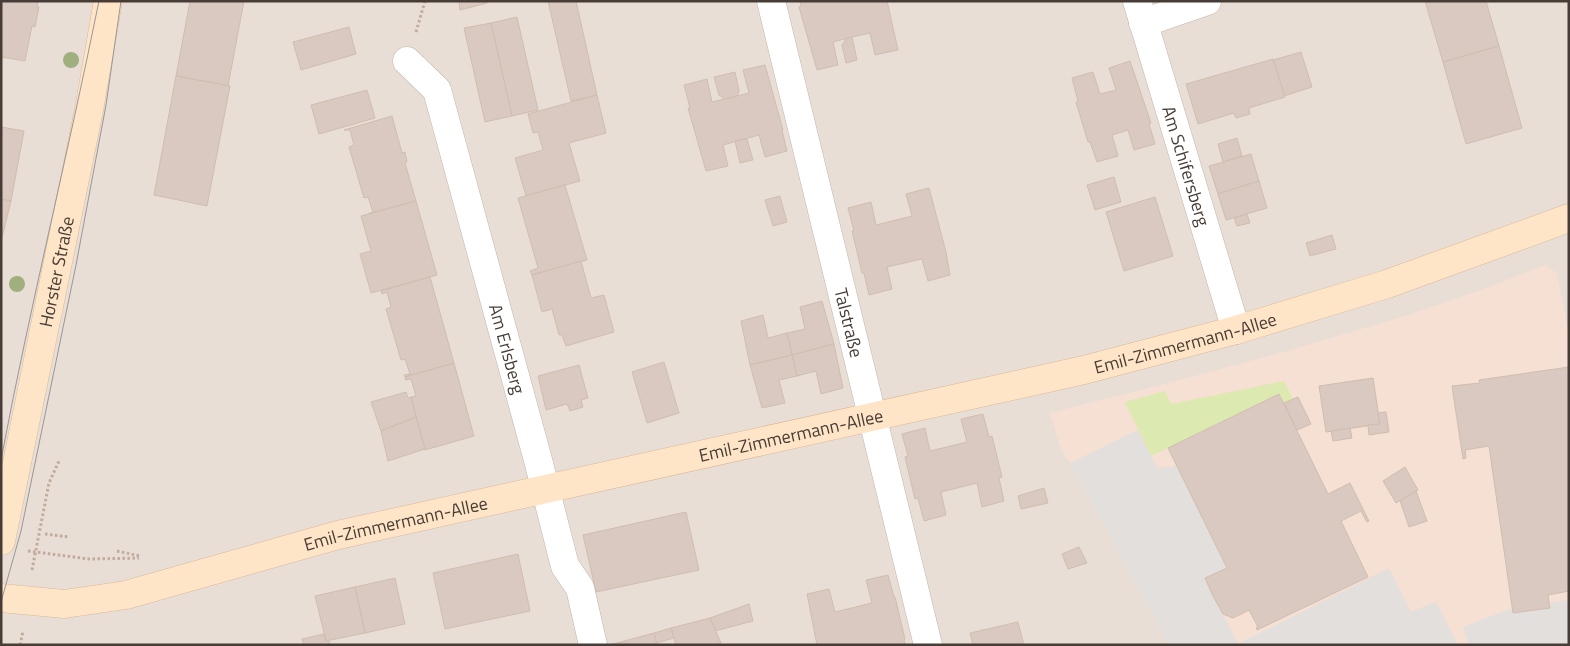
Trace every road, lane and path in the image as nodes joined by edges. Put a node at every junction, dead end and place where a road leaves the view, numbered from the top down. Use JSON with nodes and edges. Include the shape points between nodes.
{"nodes":[{"id":1,"x":108,"y":1,"type":"edge"},
{"id":2,"x":771,"y":1,"type":"edge"},
{"id":3,"x":1207,"y":1,"type":"edge"},
{"id":4,"x":1140,"y":12,"type":"edge"},
{"id":5,"x":407,"y":62,"type":"dead end"},
{"id":6,"x":1569,"y":218,"type":"edge"},
{"id":7,"x":1236,"y":330,"type":"junction"},
{"id":8,"x":874,"y":416,"type":"junction"},
{"id":9,"x":59,"y":461,"type":"dead end"},
{"id":10,"x":545,"y":488,"type":"junction"},
{"id":11,"x":45,"y":534,"type":"dead end"},
{"id":12,"x":69,"y":537,"type":"dead end"},
{"id":13,"x":13,"y":546,"type":"edge"},
{"id":14,"x":117,"y":551,"type":"dead end"},
{"id":15,"x":35,"y":552,"type":"junction"},
{"id":16,"x":14,"y":600,"type":"edge"},
{"id":17,"x":20,"y":645,"type":"edge"},
{"id":18,"x":593,"y":645,"type":"edge"},
{"id":19,"x":928,"y":645,"type":"edge"}],
"edges":[{"from":1,"to":13,"type":"main road","name":"Horster Straße"},
{"from":2,"to":8,"type":"street","name":"Talstraße"},
{"from":3,"to":4,"type":"street"},
{"from":4,"to":7,"type":"street","name":"Am Schifersberg"},
{"from":5,"to":10,"type":"street","name":"Am Erlsberg","via":[[437,90]]},
{"from":6,"to":7,"type":"main road","name":"Emil-Zimmermann-Allee","via":[[1387,284]]},
{"from":7,"to":8,"type":"main road","name":"Emil-Zimmermann-Allee","via":[[1084,370]]},
{"from":8,"to":10,"type":"main road","name":"Emil-Zimmermann-Allee"},
{"from":8,"to":19,"type":"street","name":"Talstraße"},
{"from":9,"to":15,"type":"path","via":[[49,483]]},
{"from":10,"to":16,"type":"main road","name":"Emil-Zimmermann-Allee","via":[[338,535],[126,595],[64,604]]},
{"from":10,"to":18,"type":"street","name":"Am Erlsberg","via":[[565,566],[580,588]]},
{"from":11,"to":12,"type":"path"},
{"from":13,"to":15,"type":"path"},
{"from":14,"to":15,"type":"path","via":[[145,558],[90,559]]},
{"from":15,"to":16,"type":"path"},
{"from":16,"to":17,"type":"path"}]}
